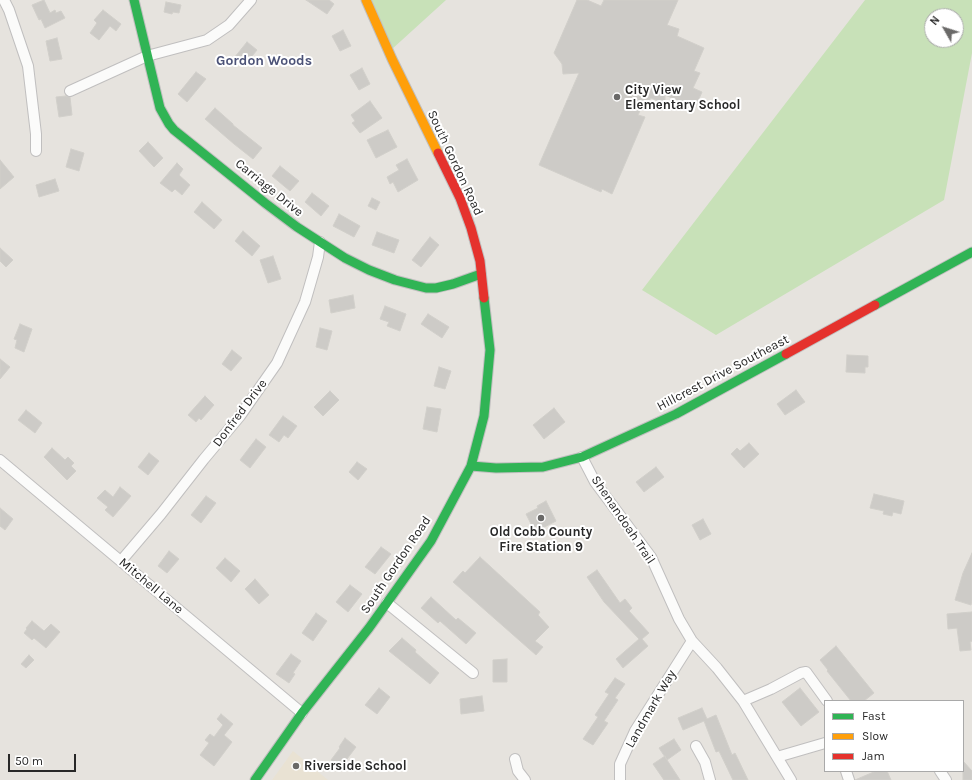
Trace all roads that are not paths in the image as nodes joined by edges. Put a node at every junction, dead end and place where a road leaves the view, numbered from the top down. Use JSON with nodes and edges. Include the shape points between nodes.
{"nodes":[{"id":1,"x":4,"y":0,"type":"edge"},
{"id":2,"x":134,"y":0,"type":"edge"},
{"id":3,"x":251,"y":0,"type":"edge"},
{"id":4,"x":366,"y":0,"type":"edge"},
{"id":5,"x":148,"y":56,"type":"junction"},
{"id":6,"x":70,"y":91,"type":"dead end"},
{"id":7,"x":36,"y":151,"type":"dead end"},
{"id":8,"x":320,"y":242,"type":"junction"},
{"id":9,"x":972,"y":252,"type":"edge"},
{"id":10,"x":481,"y":274,"type":"junction"},
{"id":11,"x":582,"y":457,"type":"junction"},
{"id":12,"x":0,"y":460,"type":"edge"},
{"id":13,"x":471,"y":466,"type":"junction"},
{"id":14,"x":120,"y":561,"type":"junction"},
{"id":15,"x":387,"y":602,"type":"junction"},
{"id":16,"x":692,"y":641,"type":"junction"},
{"id":17,"x":473,"y":673,"type":"dead end"},
{"id":18,"x":826,"y":700,"type":"edge"},
{"id":19,"x":743,"y":701,"type":"junction"},
{"id":20,"x":302,"y":713,"type":"junction"},
{"id":21,"x":824,"y":743,"type":"edge"},
{"id":22,"x":696,"y":746,"type":"dead end"},
{"id":23,"x":777,"y":757,"type":"junction"},
{"id":24,"x":515,"y":759,"type":"dead end"},
{"id":25,"x":255,"y":780,"type":"edge"},
{"id":26,"x":525,"y":780,"type":"edge"},
{"id":27,"x":620,"y":780,"type":"edge"},
{"id":28,"x":710,"y":780,"type":"edge"},
{"id":29,"x":790,"y":780,"type":"edge"}],
"edges":[{"from":1,"to":7,"type":"street","via":[[28,66]]},
{"from":2,"to":5,"type":"street","name":"Carriage Drive"},
{"from":3,"to":5,"type":"street","via":[[229,24],[207,40]]},
{"from":4,"to":10,"type":"street","name":"South Gordon Road","via":[[460,198],[471,228]]},
{"from":5,"to":6,"type":"street"},
{"from":5,"to":8,"type":"street","name":"Carriage Drive","via":[[160,108],[174,130],[297,228]]},
{"from":8,"to":10,"type":"street","name":"Carriage Drive","via":[[369,270],[426,288],[453,284]]},
{"from":8,"to":14,"type":"street","name":"Donfred Drive","via":[[305,302],[278,364],[240,416]]},
{"from":9,"to":11,"type":"street","name":"Hillcrest Drive Southeast","via":[[676,414]]},
{"from":10,"to":13,"type":"street","name":"South Gordon Road","via":[[490,350],[484,416]]},
{"from":11,"to":13,"type":"street","name":"Hillcrest Drive Southeast","via":[[543,467]]},
{"from":11,"to":16,"type":"street","name":"Shenandoah Trail","via":[[595,482],[651,557],[679,619]]},
{"from":12,"to":14,"type":"street","name":"Mitchell Lane"},
{"from":13,"to":15,"type":"street","name":"South Gordon Road","via":[[431,541]]},
{"from":14,"to":20,"type":"street","name":"Mitchell Lane"},
{"from":15,"to":17,"type":"street"},
{"from":15,"to":20,"type":"street","name":"South Gordon Road"},
{"from":16,"to":19,"type":"street","name":"Shenandoah Trail"},
{"from":16,"to":27,"type":"street","name":"Landmark Way","via":[[635,731],[620,764]]},
{"from":18,"to":19,"type":"street","via":[[806,672]]},
{"from":19,"to":23,"type":"street","name":"Shenandoah Trail"},
{"from":20,"to":25,"type":"street","name":"South Gordon Road"},
{"from":21,"to":23,"type":"street"},
{"from":22,"to":28,"type":"street","via":[[705,762]]},
{"from":23,"to":29,"type":"street","name":"Shenandoah Trail"},
{"from":24,"to":26,"type":"street","via":[[518,771]]}]}
